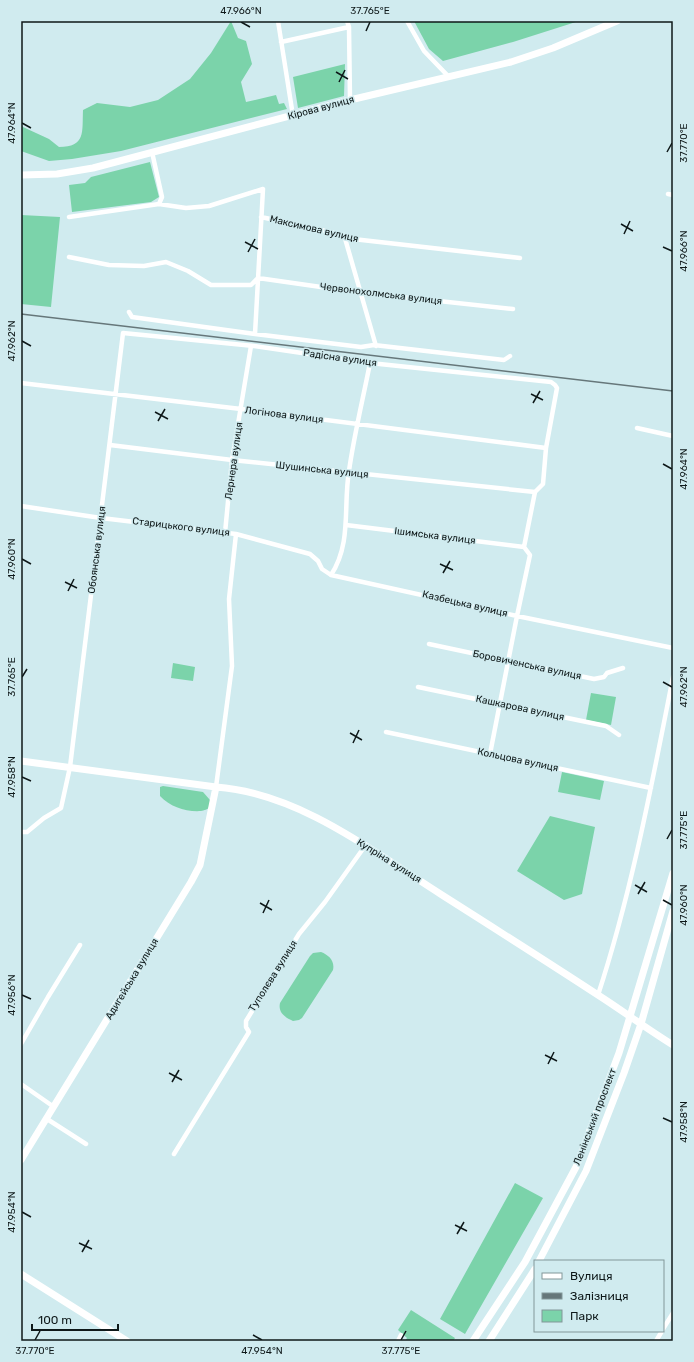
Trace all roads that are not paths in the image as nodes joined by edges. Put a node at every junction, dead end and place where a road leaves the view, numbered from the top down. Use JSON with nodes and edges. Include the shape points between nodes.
{"nodes":[{"id":1,"x":278,"y":21,"type":"edge"},
{"id":2,"x":347,"y":21,"type":"edge"},
{"id":3,"x":407,"y":21,"type":"edge"},
{"id":4,"x":615,"y":21,"type":"edge"},
{"id":5,"x":349,"y":27,"type":"junction"},
{"id":6,"x":281,"y":42,"type":"junction"},
{"id":7,"x":449,"y":77,"type":"junction"},
{"id":8,"x":350,"y":100,"type":"junction"},
{"id":9,"x":293,"y":116,"type":"junction"},
{"id":10,"x":152,"y":152,"type":"junction"},
{"id":11,"x":21,"y":175,"type":"edge"},
{"id":12,"x":159,"y":204,"type":"junction"},
{"id":13,"x":68,"y":217,"type":"dead end"},
{"id":14,"x":261,"y":217,"type":"junction"},
{"id":15,"x":344,"y":235,"type":"junction"},
{"id":16,"x":70,"y":257,"type":"dead end"},
{"id":17,"x":520,"y":258,"type":"dead end"},
{"id":18,"x":258,"y":278,"type":"junction"},
{"id":19,"x":360,"y":293,"type":"junction"},
{"id":20,"x":513,"y":309,"type":"dead end"},
{"id":21,"x":128,"y":312,"type":"dead end"},
{"id":22,"x":123,"y":333,"type":"joint"},
{"id":23,"x":255,"y":334,"type":"junction"},
{"id":24,"x":253,"y":346,"type":"junction"},
{"id":25,"x":376,"y":346,"type":"junction"},
{"id":26,"x":510,"y":356,"type":"dead end"},
{"id":27,"x":370,"y":363,"type":"junction"},
{"id":28,"x":21,"y":384,"type":"edge"},
{"id":29,"x":116,"y":395,"type":"junction"},
{"id":30,"x":241,"y":409,"type":"junction"},
{"id":31,"x":358,"y":424,"type":"junction"},
{"id":32,"x":637,"y":428,"type":"dead end"},
{"id":33,"x":673,"y":436,"type":"edge"},
{"id":34,"x":110,"y":445,"type":"junction"},
{"id":35,"x":546,"y":448,"type":"junction"},
{"id":36,"x":232,"y":460,"type":"junction"},
{"id":37,"x":348,"y":473,"type":"junction"},
{"id":38,"x":535,"y":492,"type":"junction"},
{"id":39,"x":21,"y":506,"type":"edge"},
{"id":40,"x":101,"y":518,"type":"junction"},
{"id":41,"x":346,"y":525,"type":"junction"},
{"id":42,"x":225,"y":533,"type":"junction"},
{"id":43,"x":236,"y":534,"type":"junction"},
{"id":44,"x":524,"y":547,"type":"junction"},
{"id":45,"x":331,"y":575,"type":"junction"},
{"id":46,"x":516,"y":616,"type":"junction"},
{"id":47,"x":429,"y":644,"type":"dead end"},
{"id":48,"x":673,"y":648,"type":"edge"},
{"id":49,"x":508,"y":660,"type":"junction"},
{"id":50,"x":624,"y":668,"type":"dead end"},
{"id":51,"x":673,"y":677,"type":"edge"},
{"id":52,"x":418,"y":687,"type":"dead end"},
{"id":53,"x":499,"y":704,"type":"junction"},
{"id":54,"x":386,"y":732,"type":"dead end"},
{"id":55,"x":619,"y":735,"type":"dead end"},
{"id":56,"x":490,"y":754,"type":"junction"},
{"id":57,"x":21,"y":761,"type":"edge"},
{"id":58,"x":70,"y":767,"type":"junction"},
{"id":59,"x":216,"y":787,"type":"junction"},
{"id":60,"x":651,"y":788,"type":"junction"},
{"id":61,"x":21,"y":832,"type":"edge"},
{"id":62,"x":365,"y":846,"type":"junction"},
{"id":63,"x":673,"y":873,"type":"edge"},
{"id":64,"x":673,"y":911,"type":"edge"},
{"id":65,"x":80,"y":945,"type":"dead end"},
{"id":66,"x":598,"y":995,"type":"junction"},
{"id":67,"x":631,"y":1016,"type":"junction"},
{"id":68,"x":641,"y":1024,"type":"junction"},
{"id":69,"x":21,"y":1044,"type":"edge"},
{"id":70,"x":673,"y":1045,"type":"edge"},
{"id":71,"x":21,"y":1084,"type":"edge"},
{"id":72,"x":54,"y":1107,"type":"junction"},
{"id":73,"x":47,"y":1119,"type":"junction"},
{"id":74,"x":86,"y":1144,"type":"dead end"},
{"id":75,"x":174,"y":1154,"type":"dead end"},
{"id":76,"x":21,"y":1160,"type":"edge"},
{"id":77,"x":540,"y":1260,"type":"edge"},
{"id":78,"x":534,"y":1271,"type":"edge"},
{"id":79,"x":21,"y":1274,"type":"edge"},
{"id":80,"x":673,"y":1312,"type":"edge"},
{"id":81,"x":664,"y":1327,"type":"edge"},
{"id":82,"x":661,"y":1332,"type":"edge"},
{"id":83,"x":401,"y":1335,"type":"dead end"},
{"id":84,"x":127,"y":1341,"type":"edge"},
{"id":85,"x":398,"y":1341,"type":"edge"},
{"id":86,"x":473,"y":1341,"type":"edge"},
{"id":87,"x":489,"y":1341,"type":"edge"},
{"id":88,"x":656,"y":1341,"type":"edge"}],
"edges":[{"from":1,"to":6,"type":"street"},
{"from":2,"to":5,"type":"street"},
{"from":3,"to":7,"type":"street","via":[[424,51]]},
{"from":4,"to":7,"type":"main road","name":"Кірова вулиця","via":[[518,60]]},
{"from":5,"to":6,"type":"street"},
{"from":5,"to":8,"type":"street"},
{"from":6,"to":9,"type":"street"},
{"from":7,"to":8,"type":"main road","name":"Кірова вулиця"},
{"from":8,"to":9,"type":"main road","name":"Кірова вулиця"},
{"from":9,"to":10,"type":"main road","name":"Кірова вулиця"},
{"from":10,"to":11,"type":"main road","name":"Кірова вулиця","via":[[93,168],[58,174]]},
{"from":10,"to":12,"type":"street","via":[[162,197]]},
{"from":12,"to":13,"type":"street","name":"Максимова вулиця"},
{"from":12,"to":14,"type":"street","name":"Максимова вулиця","via":[[186,208],[209,206],[263,189]]},
{"from":14,"to":15,"type":"street","name":"Максимова вулиця"},
{"from":14,"to":18,"type":"street"},
{"from":15,"to":17,"type":"street","name":"Максимова вулиця","via":[[359,240]]},
{"from":15,"to":19,"type":"street"},
{"from":16,"to":18,"type":"street","via":[[109,265],[144,266],[166,262],[188,270],[211,285],[251,285]]},
{"from":18,"to":19,"type":"street","name":"Червонохолмська вулиця"},
{"from":18,"to":23,"type":"street"},
{"from":19,"to":20,"type":"street","name":"Червонохолмська вулиця"},
{"from":19,"to":25,"type":"street"},
{"from":21,"to":23,"type":"street","name":"Радісна вулиця","via":[[132,317]]},
{"from":22,"to":24,"type":"street","name":"Радісна вулиця"},
{"from":22,"to":29,"type":"street","name":"Обоянська вулиця"},
{"from":23,"to":25,"type":"street","name":"Радісна вулиця","via":[[361,347]]},
{"from":24,"to":27,"type":"street","name":"Радісна вулиця"},
{"from":24,"to":30,"type":"street","name":"Лернера вулиця"},
{"from":25,"to":26,"type":"street","name":"Радісна вулиця","via":[[504,360]]},
{"from":27,"to":31,"type":"street"},
{"from":27,"to":35,"type":"street","name":"Радісна вулиця","via":[[551,382],[557,388]]},
{"from":28,"to":29,"type":"street","name":"Логінова вулиця"},
{"from":29,"to":30,"type":"street","name":"Логінова вулиця"},
{"from":29,"to":34,"type":"street","name":"Обоянська вулиця"},
{"from":30,"to":31,"type":"street","name":"Логінова вулиця"},
{"from":30,"to":36,"type":"street","name":"Лернера вулиця"},
{"from":31,"to":35,"type":"street","name":"Логінова вулиця"},
{"from":31,"to":37,"type":"street"},
{"from":32,"to":33,"type":"street"},
{"from":34,"to":36,"type":"street","name":"Шушинська вулиця"},
{"from":34,"to":40,"type":"street","name":"Обоянська вулиця"},
{"from":35,"to":38,"type":"street","via":[[543,484]]},
{"from":36,"to":37,"type":"street","name":"Шушинська вулиця"},
{"from":36,"to":42,"type":"street","name":"Лернера вулиця"},
{"from":37,"to":38,"type":"street","name":"Шушинська вулиця"},
{"from":37,"to":41,"type":"street"},
{"from":38,"to":44,"type":"street"},
{"from":39,"to":40,"type":"street","name":"Старицького вулиця"},
{"from":40,"to":42,"type":"street","name":"Старицького вулиця"},
{"from":40,"to":58,"type":"street","name":"Обоянська вулиця"},
{"from":41,"to":44,"type":"street","name":"Ішимська вулиця"},
{"from":41,"to":45,"type":"street","via":[[339,563]]},
{"from":42,"to":43,"type":"street","name":"Старицького вулиця"},
{"from":43,"to":45,"type":"street","name":"Старицького вулиця","via":[[310,554],[322,569]]},
{"from":43,"to":59,"type":"street","via":[[229,599],[232,666]]},
{"from":44,"to":46,"type":"street","via":[[530,555]]},
{"from":45,"to":46,"type":"street","name":"Казбецька вулиця"},
{"from":46,"to":48,"type":"street","name":"Казбецька вулиця"},
{"from":46,"to":49,"type":"street"},
{"from":47,"to":49,"type":"street","name":"Боровиченська вулиця"},
{"from":49,"to":50,"type":"street","name":"Боровиченська вулиця","via":[[594,679],[604,677],[607,672]]},
{"from":49,"to":53,"type":"street"},
{"from":51,"to":60,"type":"street"},
{"from":52,"to":53,"type":"street","name":"Кашкарова вулиця"},
{"from":53,"to":55,"type":"street","name":"Кашкарова вулиця","via":[[606,726]]},
{"from":53,"to":56,"type":"street"},
{"from":54,"to":56,"type":"street","name":"Кольцова вулиця"},
{"from":56,"to":60,"type":"street","name":"Кольцова вулиця"},
{"from":57,"to":58,"type":"main road","name":"Купріна вулиця"},
{"from":58,"to":59,"type":"main road","name":"Купріна вулиця"},
{"from":58,"to":61,"type":"street","via":[[61,808],[27,832]]},
{"from":59,"to":62,"type":"main road","name":"Купріна вулиця","via":[[235,788],[288,805],[322,819]]},
{"from":59,"to":72,"type":"main road","name":"Адигейська вулиця","via":[[200,865]]},
{"from":60,"to":66,"type":"street","via":[[609,962]]},
{"from":62,"to":66,"type":"main road","name":"Купріна вулиця"},
{"from":62,"to":75,"type":"street","name":"Туполєва вулиця","via":[[295,941],[246,1021],[249,1032]]},
{"from":63,"to":67,"type":"main road","name":"Ленінський проспект"},
{"from":64,"to":68,"type":"main road","name":"Ленінський проспект"},
{"from":65,"to":69,"type":"street"},
{"from":66,"to":67,"type":"main road","name":"Купріна вулиця"},
{"from":67,"to":68,"type":"main road","name":"Купріна вулиця"},
{"from":67,"to":86,"type":"main road","name":"Ленінський проспект","via":[[620,1054],[576,1166],[526,1262]]},
{"from":68,"to":70,"type":"main road","name":"Купріна вулиця"},
{"from":68,"to":77,"type":"main road","name":"Ленінський проспект","via":[[586,1172]]},
{"from":71,"to":72,"type":"street"},
{"from":72,"to":73,"type":"main road","name":"Адигейська вулиця"},
{"from":73,"to":74,"type":"street"},
{"from":73,"to":76,"type":"main road","name":"Адигейська вулиця"},
{"from":78,"to":87,"type":"main road"},
{"from":79,"to":84,"type":"main road"},
{"from":80,"to":81,"type":"street"},
{"from":82,"to":88,"type":"street"},
{"from":83,"to":85,"type":"street"}]}
